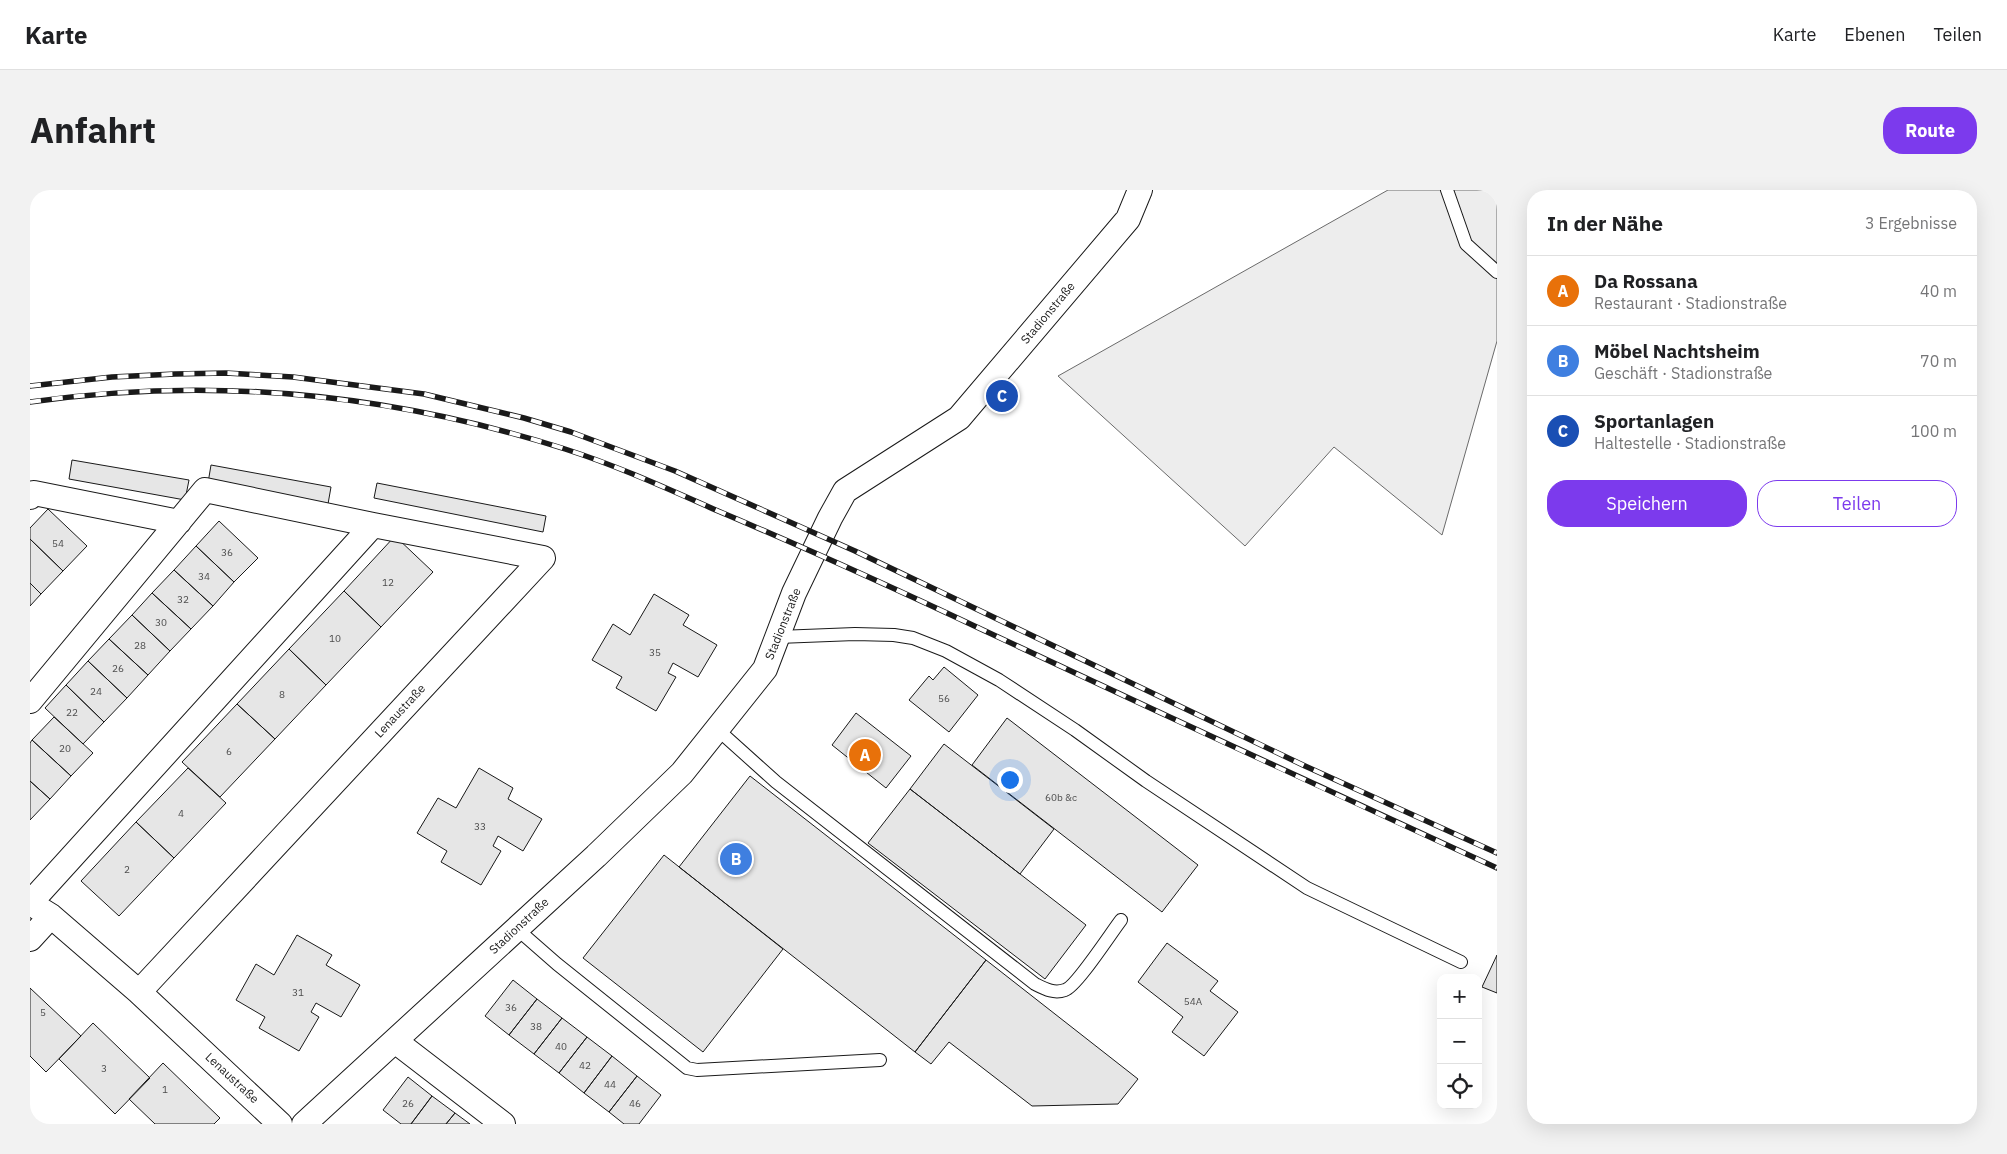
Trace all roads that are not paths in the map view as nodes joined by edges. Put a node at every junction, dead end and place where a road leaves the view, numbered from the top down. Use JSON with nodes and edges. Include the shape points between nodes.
{"nodes":[{"id":1,"x":1140,"y":190,"type":"edge"},
{"id":2,"x":1447,"y":190,"type":"edge"},
{"id":3,"x":1497,"y":272,"type":"edge"},
{"id":4,"x":30,"y":497,"type":"edge"},
{"id":5,"x":179,"y":522,"type":"junction"},
{"id":6,"x":373,"y":525,"type":"junction"},
{"id":7,"x":778,"y":637,"type":"junction"},
{"id":8,"x":30,"y":701,"type":"edge"},
{"id":9,"x":717,"y":729,"type":"junction"},
{"id":10,"x":30,"y":903,"type":"edge"},
{"id":11,"x":50,"y":916,"type":"junction"},
{"id":12,"x":1121,"y":920,"type":"dead end"},
{"id":13,"x":517,"y":929,"type":"junction"},
{"id":14,"x":30,"y":939,"type":"edge"},
{"id":15,"x":1461,"y":962,"type":"dead end"},
{"id":16,"x":139,"y":992,"type":"junction"},
{"id":17,"x":395,"y":1041,"type":"junction"},
{"id":18,"x":880,"y":1060,"type":"dead end"},
{"id":19,"x":280,"y":1124,"type":"edge"},
{"id":20,"x":304,"y":1124,"type":"edge"},
{"id":21,"x":503,"y":1124,"type":"edge"}],
"edges":[{"from":1,"to":7,"type":"street","name":"Stadionstraße","via":[[1128,219],[959,418],[845,491],[794,593]]},
{"from":2,"to":3,"type":"lane","via":[[1466,244]]},
{"from":4,"to":5,"type":"street","via":[[34,493]]},
{"from":5,"to":6,"type":"street","name":"Lenaustraße","via":[[205,490]]},
{"from":5,"to":8,"type":"street","name":"Lenaustraße"},
{"from":6,"to":10,"type":"street","name":"Lenaustraße"},
{"from":6,"to":16,"type":"street","name":"Lenaustraße","via":[[543,558]]},
{"from":7,"to":9,"type":"street","name":"Stadionstraße","via":[[765,669]]},
{"from":7,"to":15,"type":"lane","via":[[894,635],[946,651],[1075,730],[1307,888]]},
{"from":9,"to":12,"type":"lane","via":[[776,782],[1035,984],[1054,992],[1067,990]]},
{"from":9,"to":13,"type":"street","name":"Stadionstraße","via":[[682,773]]},
{"from":10,"to":11,"type":"street","name":"Lenaustraße"},
{"from":11,"to":14,"type":"street"},
{"from":11,"to":16,"type":"street","name":"Lenaustraße"},
{"from":13,"to":17,"type":"street","name":"Stadionstraße"},
{"from":13,"to":18,"type":"lane","via":[[687,1068]]},
{"from":16,"to":19,"type":"street","name":"Lenaustraße"},
{"from":17,"to":20,"type":"street","name":"Stadionstraße"},
{"from":17,"to":21,"type":"street"}]}
